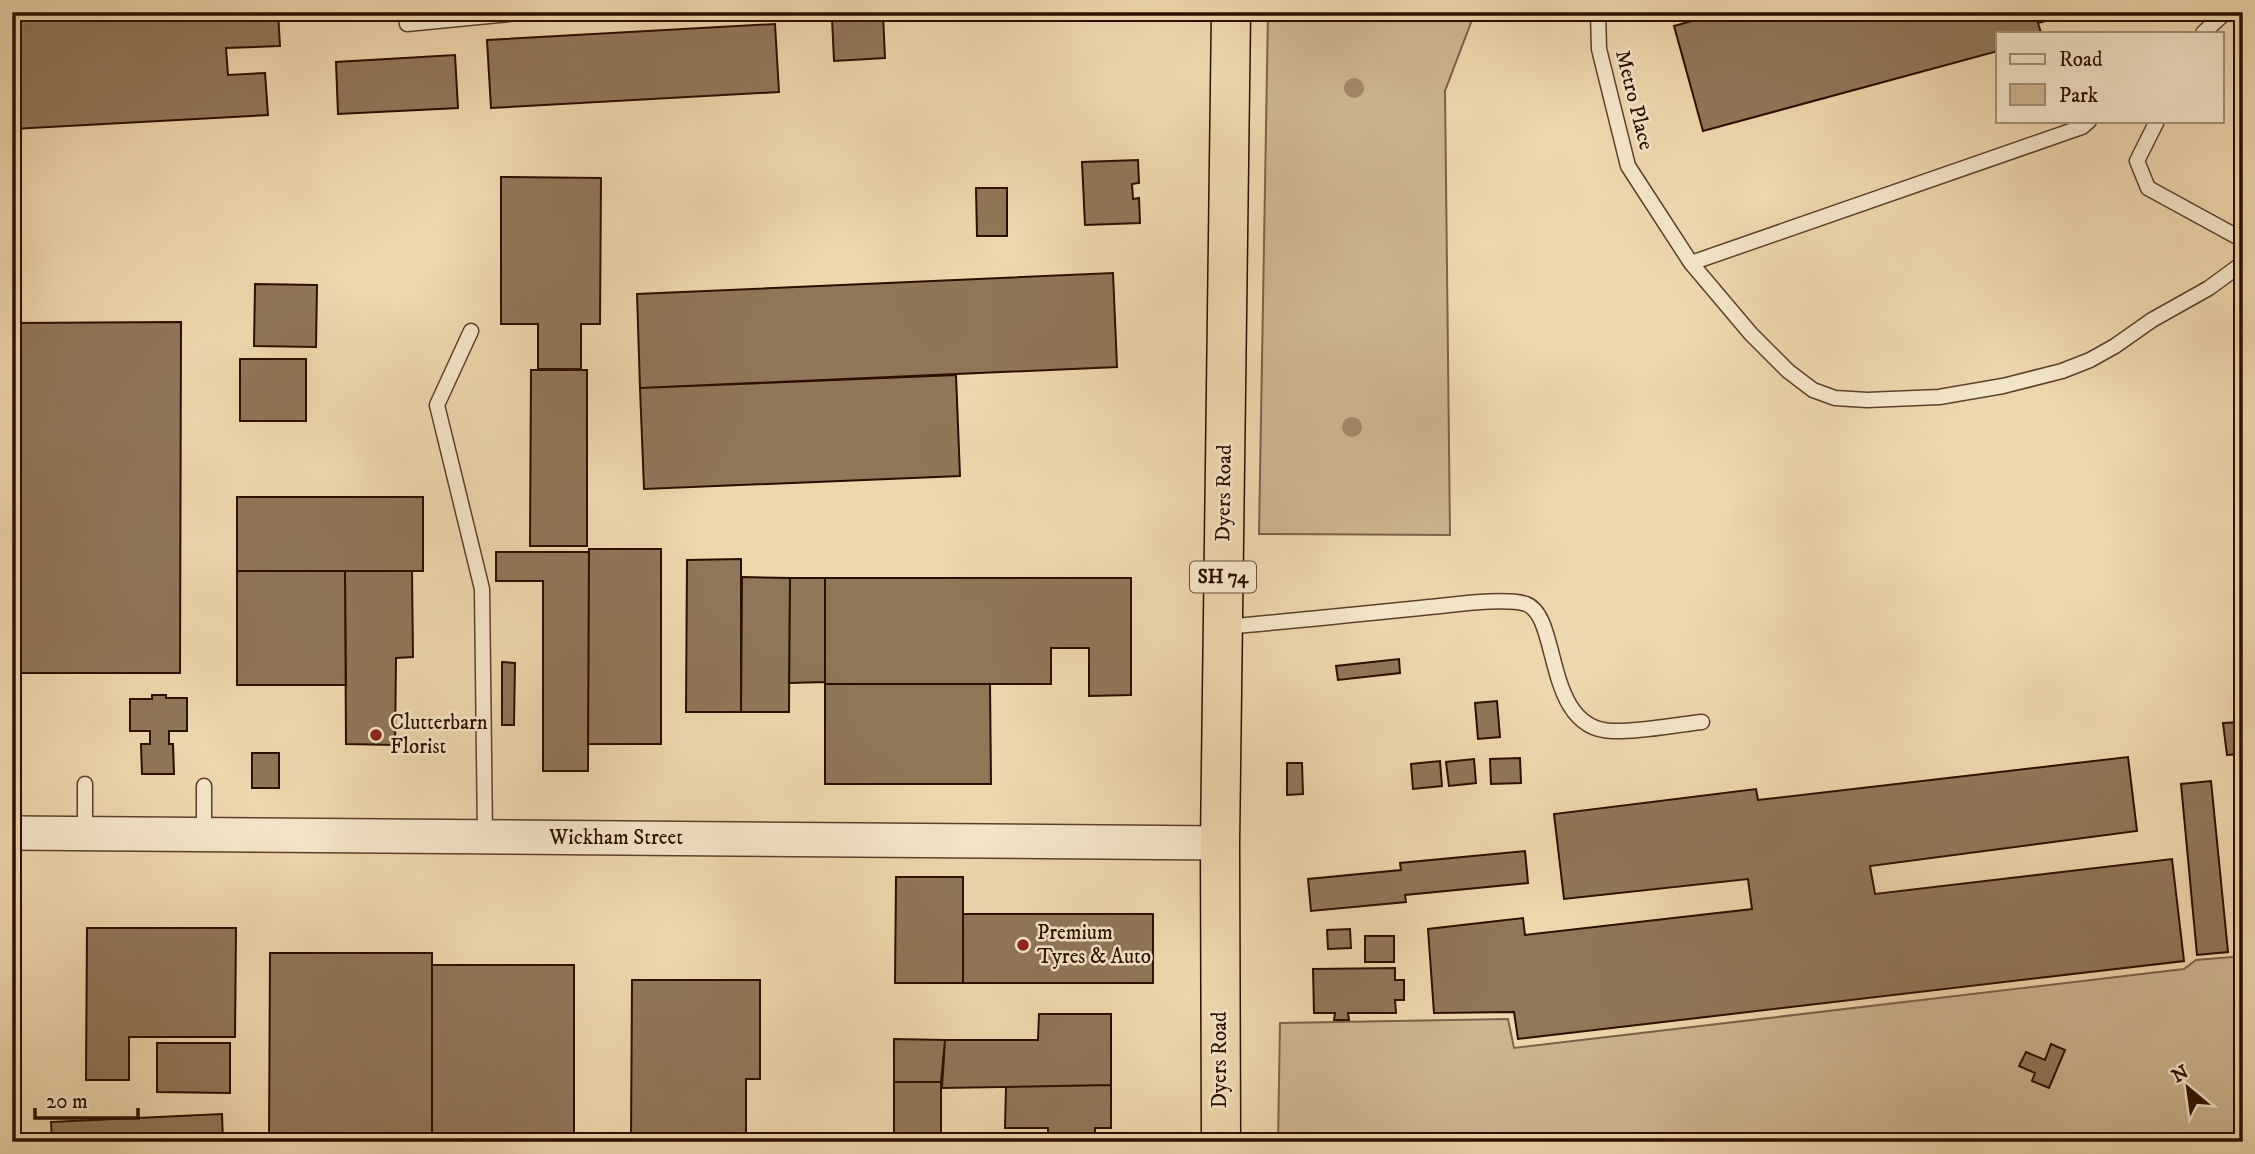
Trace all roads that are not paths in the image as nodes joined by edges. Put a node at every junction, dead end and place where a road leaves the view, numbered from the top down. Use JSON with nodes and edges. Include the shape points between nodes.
{"nodes":[{"id":1,"x":406,"y":12,"type":"edge"},
{"id":2,"x":529,"y":12,"type":"edge"},
{"id":3,"x":1231,"y":12,"type":"edge"},
{"id":4,"x":1598,"y":12,"type":"edge"},
{"id":5,"x":2226,"y":12,"type":"edge"},
{"id":6,"x":2204,"y":32,"type":"edge"},
{"id":7,"x":2088,"y":122,"type":"edge"},
{"id":8,"x":2156,"y":122,"type":"edge"},
{"id":9,"x":2243,"y":240,"type":"edge"},
{"id":10,"x":1691,"y":263,"type":"junction"},
{"id":11,"x":2243,"y":263,"type":"edge"},
{"id":12,"x":471,"y":331,"type":"dead end"},
{"id":13,"x":1223,"y":628,"type":"junction"},
{"id":14,"x":1702,"y":722,"type":"dead end"},
{"id":15,"x":85,"y":784,"type":"dead end"},
{"id":16,"x":204,"y":786,"type":"dead end"},
{"id":17,"x":12,"y":833,"type":"edge"},
{"id":18,"x":85,"y":833,"type":"junction"},
{"id":19,"x":204,"y":835,"type":"junction"},
{"id":20,"x":485,"y":837,"type":"junction"},
{"id":21,"x":1220,"y":843,"type":"junction"},
{"id":22,"x":1221,"y":1142,"type":"edge"}],
"edges":[{"from":1,"to":2,"type":"lane","via":[[407,24]]},
{"from":3,"to":13,"type":"highway","name":"Dyers Road","number":"SH 74"},
{"from":4,"to":10,"type":"lane","name":"Metro Place","via":[[1599,49],[1628,166]]},
{"from":5,"to":6,"type":"lane"},
{"from":7,"to":10,"type":"lane"},
{"from":8,"to":9,"type":"lane","via":[[2137,161],[2148,188]]},
{"from":10,"to":11,"type":"lane","name":"Metro Place","via":[[1751,334],[1813,390],[1835,398],[1867,400],[1939,397],[2062,371],[2115,346]]},
{"from":12,"to":20,"type":"lane","via":[[437,405],[482,589]]},
{"from":13,"to":14,"type":"lane","via":[[1482,602],[1526,604],[1538,612],[1562,692],[1592,727],[1611,732]]},
{"from":13,"to":21,"type":"highway","name":"Dyers Road","number":"SH 74"},
{"from":15,"to":18,"type":"lane"},
{"from":16,"to":19,"type":"lane"},
{"from":17,"to":18,"type":"street","name":"Wickham Street"},
{"from":18,"to":19,"type":"street","name":"Wickham Street"},
{"from":19,"to":20,"type":"street","name":"Wickham Street"},
{"from":20,"to":21,"type":"street","name":"Wickham Street"},
{"from":21,"to":22,"type":"highway","name":"Dyers Road","number":"SH 74"}]}
